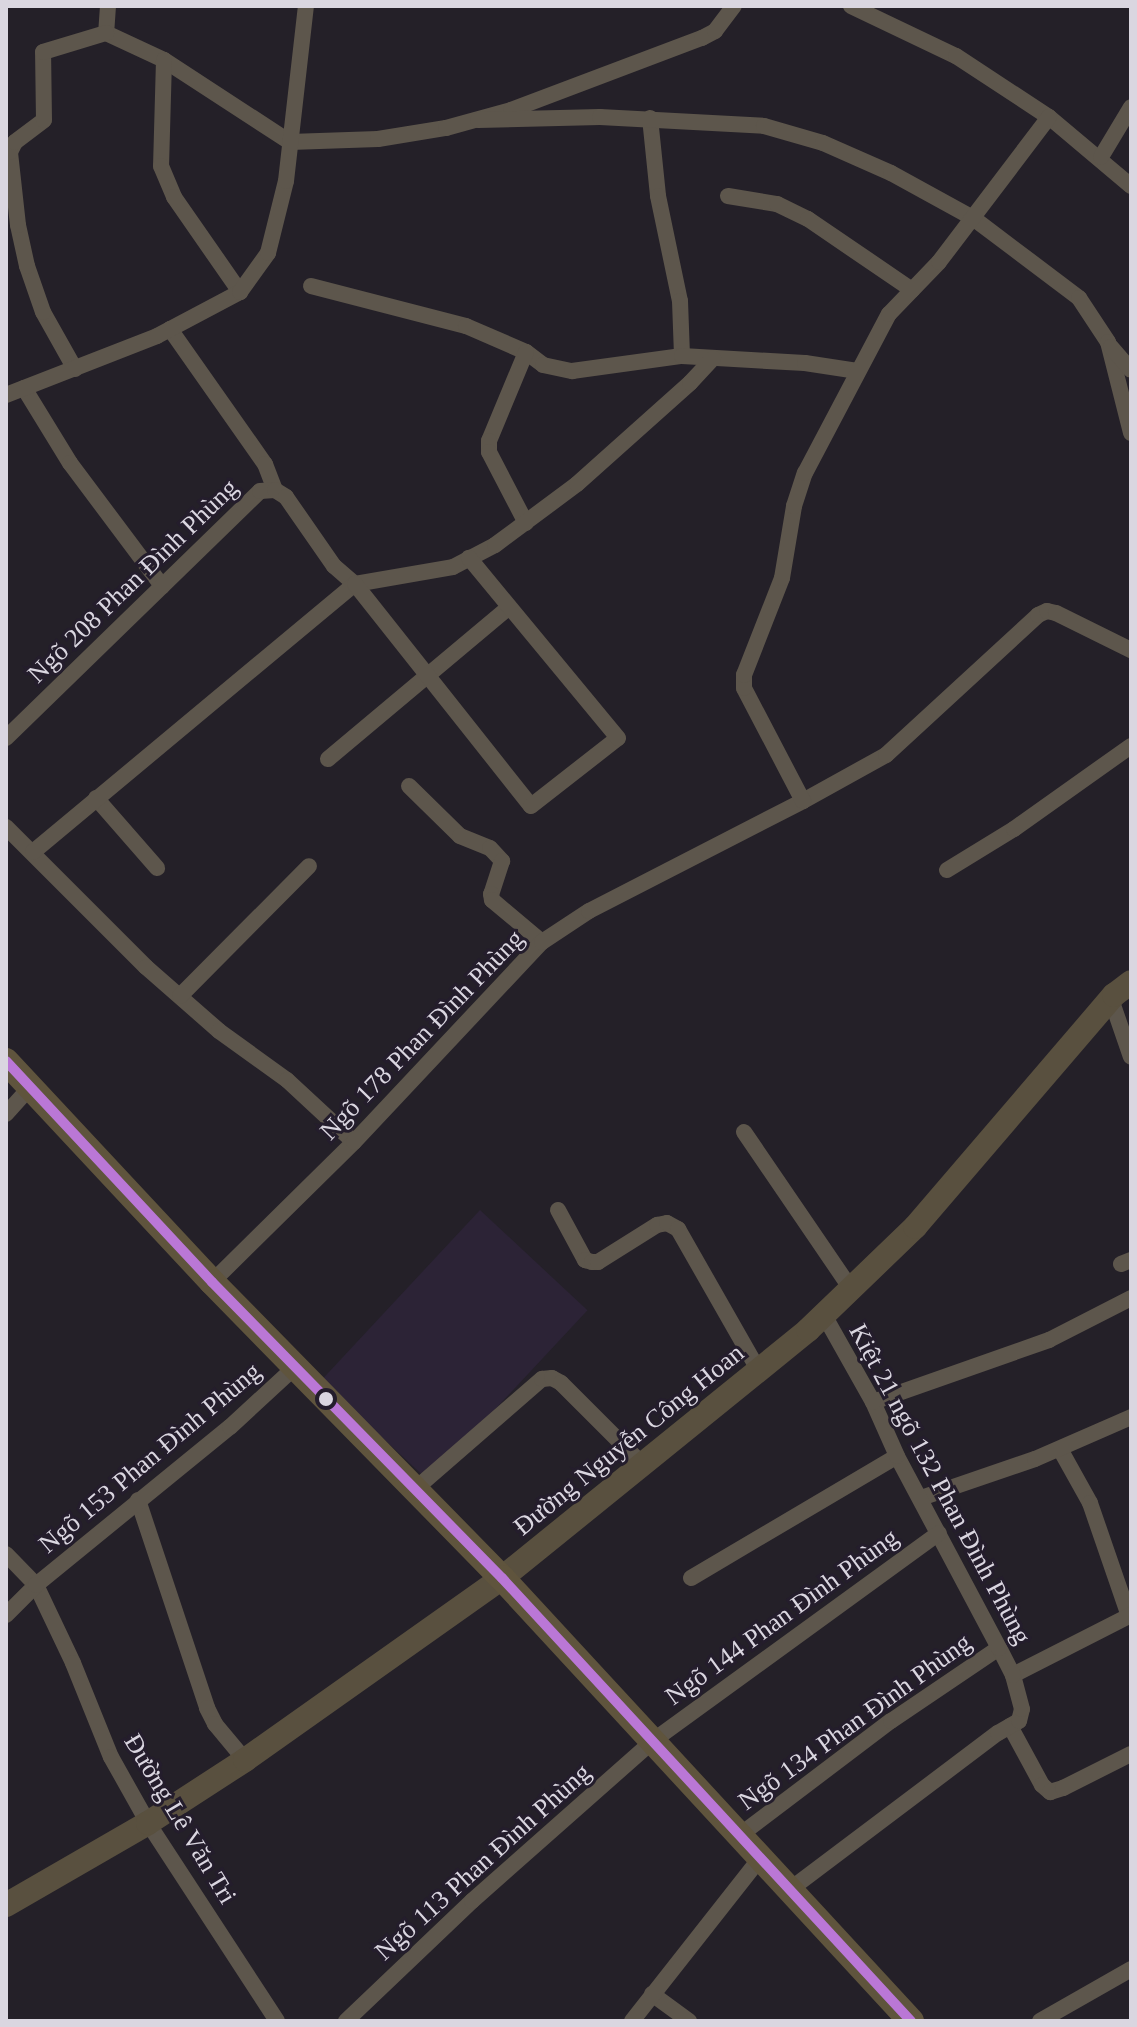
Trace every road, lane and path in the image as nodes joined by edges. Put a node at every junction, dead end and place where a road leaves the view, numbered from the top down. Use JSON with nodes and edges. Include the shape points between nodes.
{"nodes":[{"id":1,"x":108,"y":6,"type":"edge"},
{"id":2,"x":306,"y":6,"type":"edge"},
{"id":3,"x":734,"y":6,"type":"edge"},
{"id":4,"x":851,"y":6,"type":"edge"},
{"id":5,"x":883,"y":12,"type":"edge"},
{"id":6,"x":106,"y":33,"type":"junction"},
{"id":7,"x":164,"y":60,"type":"junction"},
{"id":8,"x":1131,"y":107,"type":"edge"},
{"id":9,"x":1049,"y":117,"type":"junction"},
{"id":10,"x":650,"y":118,"type":"junction"},
{"id":11,"x":478,"y":120,"type":"junction"},
{"id":12,"x":290,"y":142,"type":"junction"},
{"id":13,"x":1101,"y":157,"type":"junction"},
{"id":14,"x":8,"y":161,"type":"edge"},
{"id":15,"x":1131,"y":186,"type":"edge"},
{"id":16,"x":728,"y":196,"type":"dead end"},
{"id":17,"x":973,"y":218,"type":"junction"},
{"id":18,"x":311,"y":286,"type":"dead end"},
{"id":19,"x":912,"y":290,"type":"junction"},
{"id":20,"x":240,"y":292,"type":"junction"},
{"id":21,"x":170,"y":329,"type":"junction"},
{"id":22,"x":1108,"y":342,"type":"junction"},
{"id":23,"x":526,"y":352,"type":"junction"},
{"id":24,"x":682,"y":356,"type":"junction"},
{"id":25,"x":713,"y":358,"type":"junction"},
{"id":26,"x":75,"y":369,"type":"junction"},
{"id":27,"x":1131,"y":370,"type":"edge"},
{"id":28,"x":857,"y":371,"type":"junction"},
{"id":29,"x":24,"y":388,"type":"junction"},
{"id":30,"x":6,"y":395,"type":"edge"},
{"id":31,"x":1131,"y":433,"type":"edge"},
{"id":32,"x":275,"y":490,"type":"junction"},
{"id":33,"x":526,"y":523,"type":"junction"},
{"id":34,"x":469,"y":558,"type":"junction"},
{"id":35,"x":355,"y":584,"type":"junction"},
{"id":36,"x":162,"y":586,"type":"junction"},
{"id":37,"x":509,"y":607,"type":"junction"},
{"id":38,"x":1131,"y":650,"type":"edge"},
{"id":39,"x":427,"y":674,"type":"junction"},
{"id":40,"x":6,"y":738,"type":"edge"},
{"id":41,"x":1131,"y":746,"type":"edge"},
{"id":42,"x":328,"y":759,"type":"dead end"},
{"id":43,"x":409,"y":786,"type":"dead end"},
{"id":44,"x":96,"y":798,"type":"junction"},
{"id":45,"x":803,"y":801,"type":"junction"},
{"id":46,"x":6,"y":827,"type":"edge"},
{"id":47,"x":33,"y":852,"type":"junction"},
{"id":48,"x":309,"y":866,"type":"dead end"},
{"id":49,"x":157,"y":868,"type":"dead end"},
{"id":50,"x":947,"y":870,"type":"dead end"},
{"id":51,"x":542,"y":942,"type":"junction"},
{"id":52,"x":1131,"y":982,"type":"edge"},
{"id":53,"x":180,"y":996,"type":"junction"},
{"id":54,"x":1111,"y":999,"type":"junction"},
{"id":55,"x":1131,"y":1057,"type":"edge"},
{"id":56,"x":6,"y":1061,"type":"edge"},
{"id":57,"x":30,"y":1087,"type":"junction"},
{"id":58,"x":6,"y":1114,"type":"edge"},
{"id":59,"x":744,"y":1132,"type":"dead end"},
{"id":60,"x":354,"y":1142,"type":"junction"},
{"id":61,"x":558,"y":1210,"type":"dead end"},
{"id":62,"x":212,"y":1282,"type":"junction"},
{"id":63,"x":851,"y":1289,"type":"junction"},
{"id":64,"x":1131,"y":1298,"type":"edge"},
{"id":65,"x":824,"y":1315,"type":"junction"},
{"id":66,"x":295,"y":1367,"type":"junction"},
{"id":67,"x":759,"y":1371,"type":"junction"},
{"id":68,"x":873,"y":1402,"type":"junction"},
{"id":69,"x":1131,"y":1417,"type":"edge"},
{"id":70,"x":1060,"y":1449,"type":"junction"},
{"id":71,"x":897,"y":1456,"type":"junction"},
{"id":72,"x":643,"y":1465,"type":"junction"},
{"id":73,"x":413,"y":1491,"type":"junction"},
{"id":74,"x":921,"y":1498,"type":"junction"},
{"id":75,"x":138,"y":1500,"type":"junction"},
{"id":76,"x":939,"y":1533,"type":"junction"},
{"id":77,"x":6,"y":1554,"type":"edge"},
{"id":78,"x":502,"y":1578,"type":"junction"},
{"id":79,"x":691,"y":1578,"type":"dead end"},
{"id":80,"x":36,"y":1585,"type":"junction"},
{"id":81,"x":6,"y":1615,"type":"edge"},
{"id":82,"x":1130,"y":1616,"type":"edge"},
{"id":83,"x":999,"y":1648,"type":"junction"},
{"id":84,"x":1013,"y":1675,"type":"junction"},
{"id":85,"x":1010,"y":1726,"type":"junction"},
{"id":86,"x":654,"y":1740,"type":"junction"},
{"id":87,"x":1131,"y":1754,"type":"edge"},
{"id":88,"x":245,"y":1760,"type":"junction"},
{"id":89,"x":148,"y":1823,"type":"junction"},
{"id":90,"x":740,"y":1835,"type":"junction"},
{"id":91,"x":761,"y":1857,"type":"junction"},
{"id":92,"x":792,"y":1888,"type":"junction"},
{"id":93,"x":6,"y":1905,"type":"edge"},
{"id":94,"x":1131,"y":1969,"type":"edge"},
{"id":95,"x":652,"y":1994,"type":"junction"},
{"id":96,"x":277,"y":2021,"type":"edge"},
{"id":97,"x":346,"y":2021,"type":"edge"},
{"id":98,"x":632,"y":2021,"type":"edge"},
{"id":99,"x":689,"y":2021,"type":"edge"},
{"id":100,"x":911,"y":2021,"type":"edge"},
{"id":101,"x":1040,"y":2021,"type":"edge"}],
"edges":[{"from":1,"to":6,"type":"street"},
{"from":2,"to":12,"type":"street"},
{"from":3,"to":11,"type":"street","via":[[715,31],[702,38]]},
{"from":4,"to":5,"type":"street"},
{"from":5,"to":9,"type":"street"},
{"from":6,"to":7,"type":"street"},
{"from":6,"to":14,"type":"street","via":[[43,52],[44,120],[15,142]]},
{"from":7,"to":12,"type":"street"},
{"from":7,"to":20,"type":"street","via":[[161,166],[174,197]]},
{"from":8,"to":13,"type":"street"},
{"from":9,"to":13,"type":"street"},
{"from":9,"to":17,"type":"street"},
{"from":10,"to":11,"type":"street"},
{"from":10,"to":17,"type":"street","via":[[764,126],[823,143]]},
{"from":10,"to":24,"type":"street","via":[[658,196],[680,301]]},
{"from":11,"to":12,"type":"street","via":[[378,139]]},
{"from":12,"to":20,"type":"street","via":[[268,253]]},
{"from":13,"to":15,"type":"street"},
{"from":14,"to":26,"type":"street","via":[[27,266],[43,312]]},
{"from":16,"to":19,"type":"street","via":[[777,204],[808,219]]},
{"from":17,"to":19,"type":"street"},
{"from":17,"to":22,"type":"street","via":[[1079,298]]},
{"from":18,"to":23,"type":"street","via":[[466,326]]},
{"from":19,"to":28,"type":"street","via":[[889,314]]},
{"from":20,"to":21,"type":"street"},
{"from":21,"to":26,"type":"street"},
{"from":21,"to":32,"type":"street","via":[[265,464]]},
{"from":22,"to":27,"type":"street"},
{"from":22,"to":31,"type":"street"},
{"from":23,"to":24,"type":"street","via":[[543,365],[572,371]]},
{"from":23,"to":33,"type":"street","via":[[489,441],[489,452]]},
{"from":24,"to":25,"type":"street"},
{"from":25,"to":28,"type":"street"},
{"from":25,"to":33,"type":"street","via":[[577,484]]},
{"from":26,"to":29,"type":"street"},
{"from":28,"to":45,"type":"street","via":[[805,473],[782,578],[744,675],[744,688]]},
{"from":29,"to":30,"type":"street"},
{"from":29,"to":36,"type":"street","via":[[70,463]]},
{"from":32,"to":35,"type":"street","name":"Ngõ 208 Phan Đình Phùng","via":[[286,497],[334,566]]},
{"from":32,"to":36,"type":"street","name":"Ngõ 208 Phan Đình Phùng","via":[[260,491]]},
{"from":33,"to":34,"type":"street"},
{"from":34,"to":35,"type":"street","via":[[453,567]]},
{"from":34,"to":37,"type":"street"},
{"from":35,"to":39,"type":"street","name":"Ngõ 208 Phan Đình Phùng"},
{"from":35,"to":44,"type":"street"},
{"from":36,"to":40,"type":"street","name":"Ngõ 208 Phan Đình Phùng"},
{"from":37,"to":39,"type":"street"},
{"from":37,"to":39,"type":"street","name":"Ngõ 208 Phan Đình Phùng","via":[[618,738],[531,806]]},
{"from":38,"to":45,"type":"street","name":"Ngõ 178 Phan Đình Phùng","via":[[1056,613],[1038,615],[886,755]]},
{"from":39,"to":42,"type":"street"},
{"from":41,"to":50,"type":"street"},
{"from":43,"to":51,"type":"street","via":[[460,836],[490,848],[502,861],[492,900]]},
{"from":44,"to":47,"type":"street"},
{"from":44,"to":49,"type":"street"},
{"from":45,"to":51,"type":"street","name":"Ngõ 178 Phan Đình Phùng","via":[[589,911]]},
{"from":46,"to":47,"type":"street"},
{"from":47,"to":53,"type":"street"},
{"from":48,"to":53,"type":"street"},
{"from":51,"to":60,"type":"street","name":"Ngõ 178 Phan Đình Phùng"},
{"from":52,"to":54,"type":"main road","name":"Đường Nguyễn Công Hoan"},
{"from":53,"to":60,"type":"street","via":[[287,1080]]},
{"from":54,"to":55,"type":"street"},
{"from":54,"to":63,"type":"main road","name":"Đường Nguyễn Công Hoan","via":[[915,1227]]},
{"from":56,"to":57,"type":"main road"},
{"from":57,"to":58,"type":"street"},
{"from":57,"to":62,"type":"main road"},
{"from":59,"to":63,"type":"street"},
{"from":60,"to":62,"type":"street","name":"Ngõ 178 Phan Đình Phùng"},
{"from":61,"to":67,"type":"street","via":[[585,1260],[592,1262],[657,1225],[678,1229]]},
{"from":62,"to":66,"type":"main road"},
{"from":63,"to":65,"type":"main road","name":"Đường Nguyễn Công Hoan"},
{"from":64,"to":68,"type":"street","via":[[1049,1340]]},
{"from":65,"to":67,"type":"main road","name":"Đường Nguyễn Công Hoan"},
{"from":65,"to":68,"type":"street","name":"Kiệt 21 ngõ 132 Phan Đình Phùng"},
{"from":66,"to":73,"type":"main road"},
{"from":66,"to":75,"type":"street","name":"Ngõ 153 Phan Đình Phùng"},
{"from":67,"to":72,"type":"main road","name":"Đường Nguyễn Công Hoan"},
{"from":68,"to":71,"type":"street","name":"Kiệt 21 ngõ 132 Phan Đình Phùng"},
{"from":69,"to":70,"type":"street"},
{"from":70,"to":74,"type":"street"},
{"from":70,"to":82,"type":"street","via":[[1090,1503]]},
{"from":71,"to":74,"type":"street","name":"Kiệt 21 ngõ 132 Phan Đình Phùng"},
{"from":71,"to":79,"type":"street"},
{"from":72,"to":73,"type":"street","via":[[561,1383],[542,1379]]},
{"from":72,"to":78,"type":"main road","name":"Đường Nguyễn Công Hoan"},
{"from":73,"to":78,"type":"main road"},
{"from":74,"to":76,"type":"street","name":"Kiệt 21 ngõ 132 Phan Đình Phùng"},
{"from":75,"to":80,"type":"street","name":"Ngõ 153 Phan Đình Phùng"},
{"from":75,"to":88,"type":"street","via":[[207,1708]]},
{"from":76,"to":83,"type":"street","name":"Kiệt 21 ngõ 132 Phan Đình Phùng"},
{"from":76,"to":86,"type":"street","name":"Ngõ 144 Phan Đình Phùng"},
{"from":77,"to":80,"type":"street","name":"Đường Lê Văn Tri"},
{"from":78,"to":86,"type":"main road"},
{"from":78,"to":88,"type":"main road","name":"Đường Nguyễn Công Hoan"},
{"from":80,"to":81,"type":"street","name":"Ngõ 153 Phan Đình Phùng"},
{"from":80,"to":89,"type":"street","name":"Đường Lê Văn Tri","via":[[111,1757]]},
{"from":82,"to":84,"type":"street"},
{"from":83,"to":84,"type":"street","name":"Kiệt 21 ngõ 132 Phan Đình Phùng"},
{"from":83,"to":90,"type":"street","name":"Ngõ 134 Phan Đình Phùng","via":[[891,1721]]},
{"from":84,"to":85,"type":"street","name":"Kiệt 21 ngõ 132 Phan Đình Phùng","via":[[1022,1709],[1019,1721]]},
{"from":85,"to":87,"type":"street","via":[[1050,1792]]},
{"from":85,"to":92,"type":"street"},
{"from":86,"to":90,"type":"main road"},
{"from":86,"to":97,"type":"street","name":"Ngõ 113 Phan Đình Phùng"},
{"from":88,"to":89,"type":"main road","name":"Đường Nguyễn Công Hoan"},
{"from":89,"to":93,"type":"main road","name":"Đường Nguyễn Công Hoan"},
{"from":89,"to":96,"type":"street","name":"Đường Lê Văn Tri"},
{"from":90,"to":91,"type":"main road"},
{"from":91,"to":92,"type":"main road"},
{"from":91,"to":95,"type":"street"},
{"from":92,"to":100,"type":"main road"},
{"from":94,"to":101,"type":"street"},
{"from":95,"to":98,"type":"street"},
{"from":95,"to":99,"type":"street"}]}
